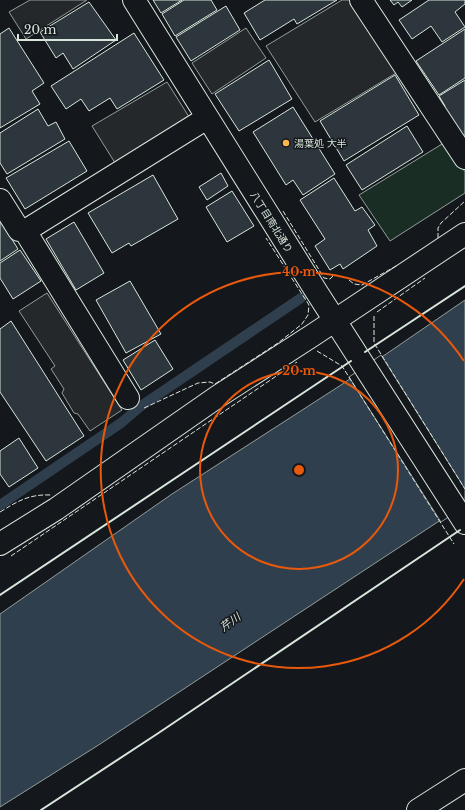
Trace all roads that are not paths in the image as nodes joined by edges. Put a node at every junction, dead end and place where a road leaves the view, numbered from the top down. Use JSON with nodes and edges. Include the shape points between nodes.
{"nodes":[{"id":1,"x":134,"y":0,"type":"edge"},
{"id":2,"x":360,"y":0,"type":"edge"},
{"id":3,"x":207,"y":118,"type":"junction"},
{"id":4,"x":465,"y":158,"type":"edge"},
{"id":5,"x":0,"y":200,"type":"edge"},
{"id":6,"x":25,"y":231,"type":"junction"},
{"id":7,"x":465,"y":234,"type":"edge"},
{"id":8,"x":340,"y":327,"type":"junction"},
{"id":9,"x":128,"y":398,"type":"dead end"},
{"id":10,"x":465,"y":523,"type":"edge"},
{"id":11,"x":0,"y":544,"type":"edge"},
{"id":12,"x":465,"y":780,"type":"edge"},
{"id":13,"x":418,"y":810,"type":"edge"}],
"edges":[{"from":1,"to":3,"type":"street","name":"八丁目南北通り"},
{"from":2,"to":4,"type":"street"},
{"from":3,"to":6,"type":"street"},
{"from":3,"to":8,"type":"street","name":"八丁目南北通り"},
{"from":5,"to":6,"type":"street","via":[[19,230]]},
{"from":6,"to":9,"type":"street"},
{"from":7,"to":8,"type":"street"},
{"from":8,"to":10,"type":"street","name":"八丁目南北通り"},
{"from":8,"to":11,"type":"street","via":[[217,397],[56,509]]},
{"from":12,"to":13,"type":"street"}]}
